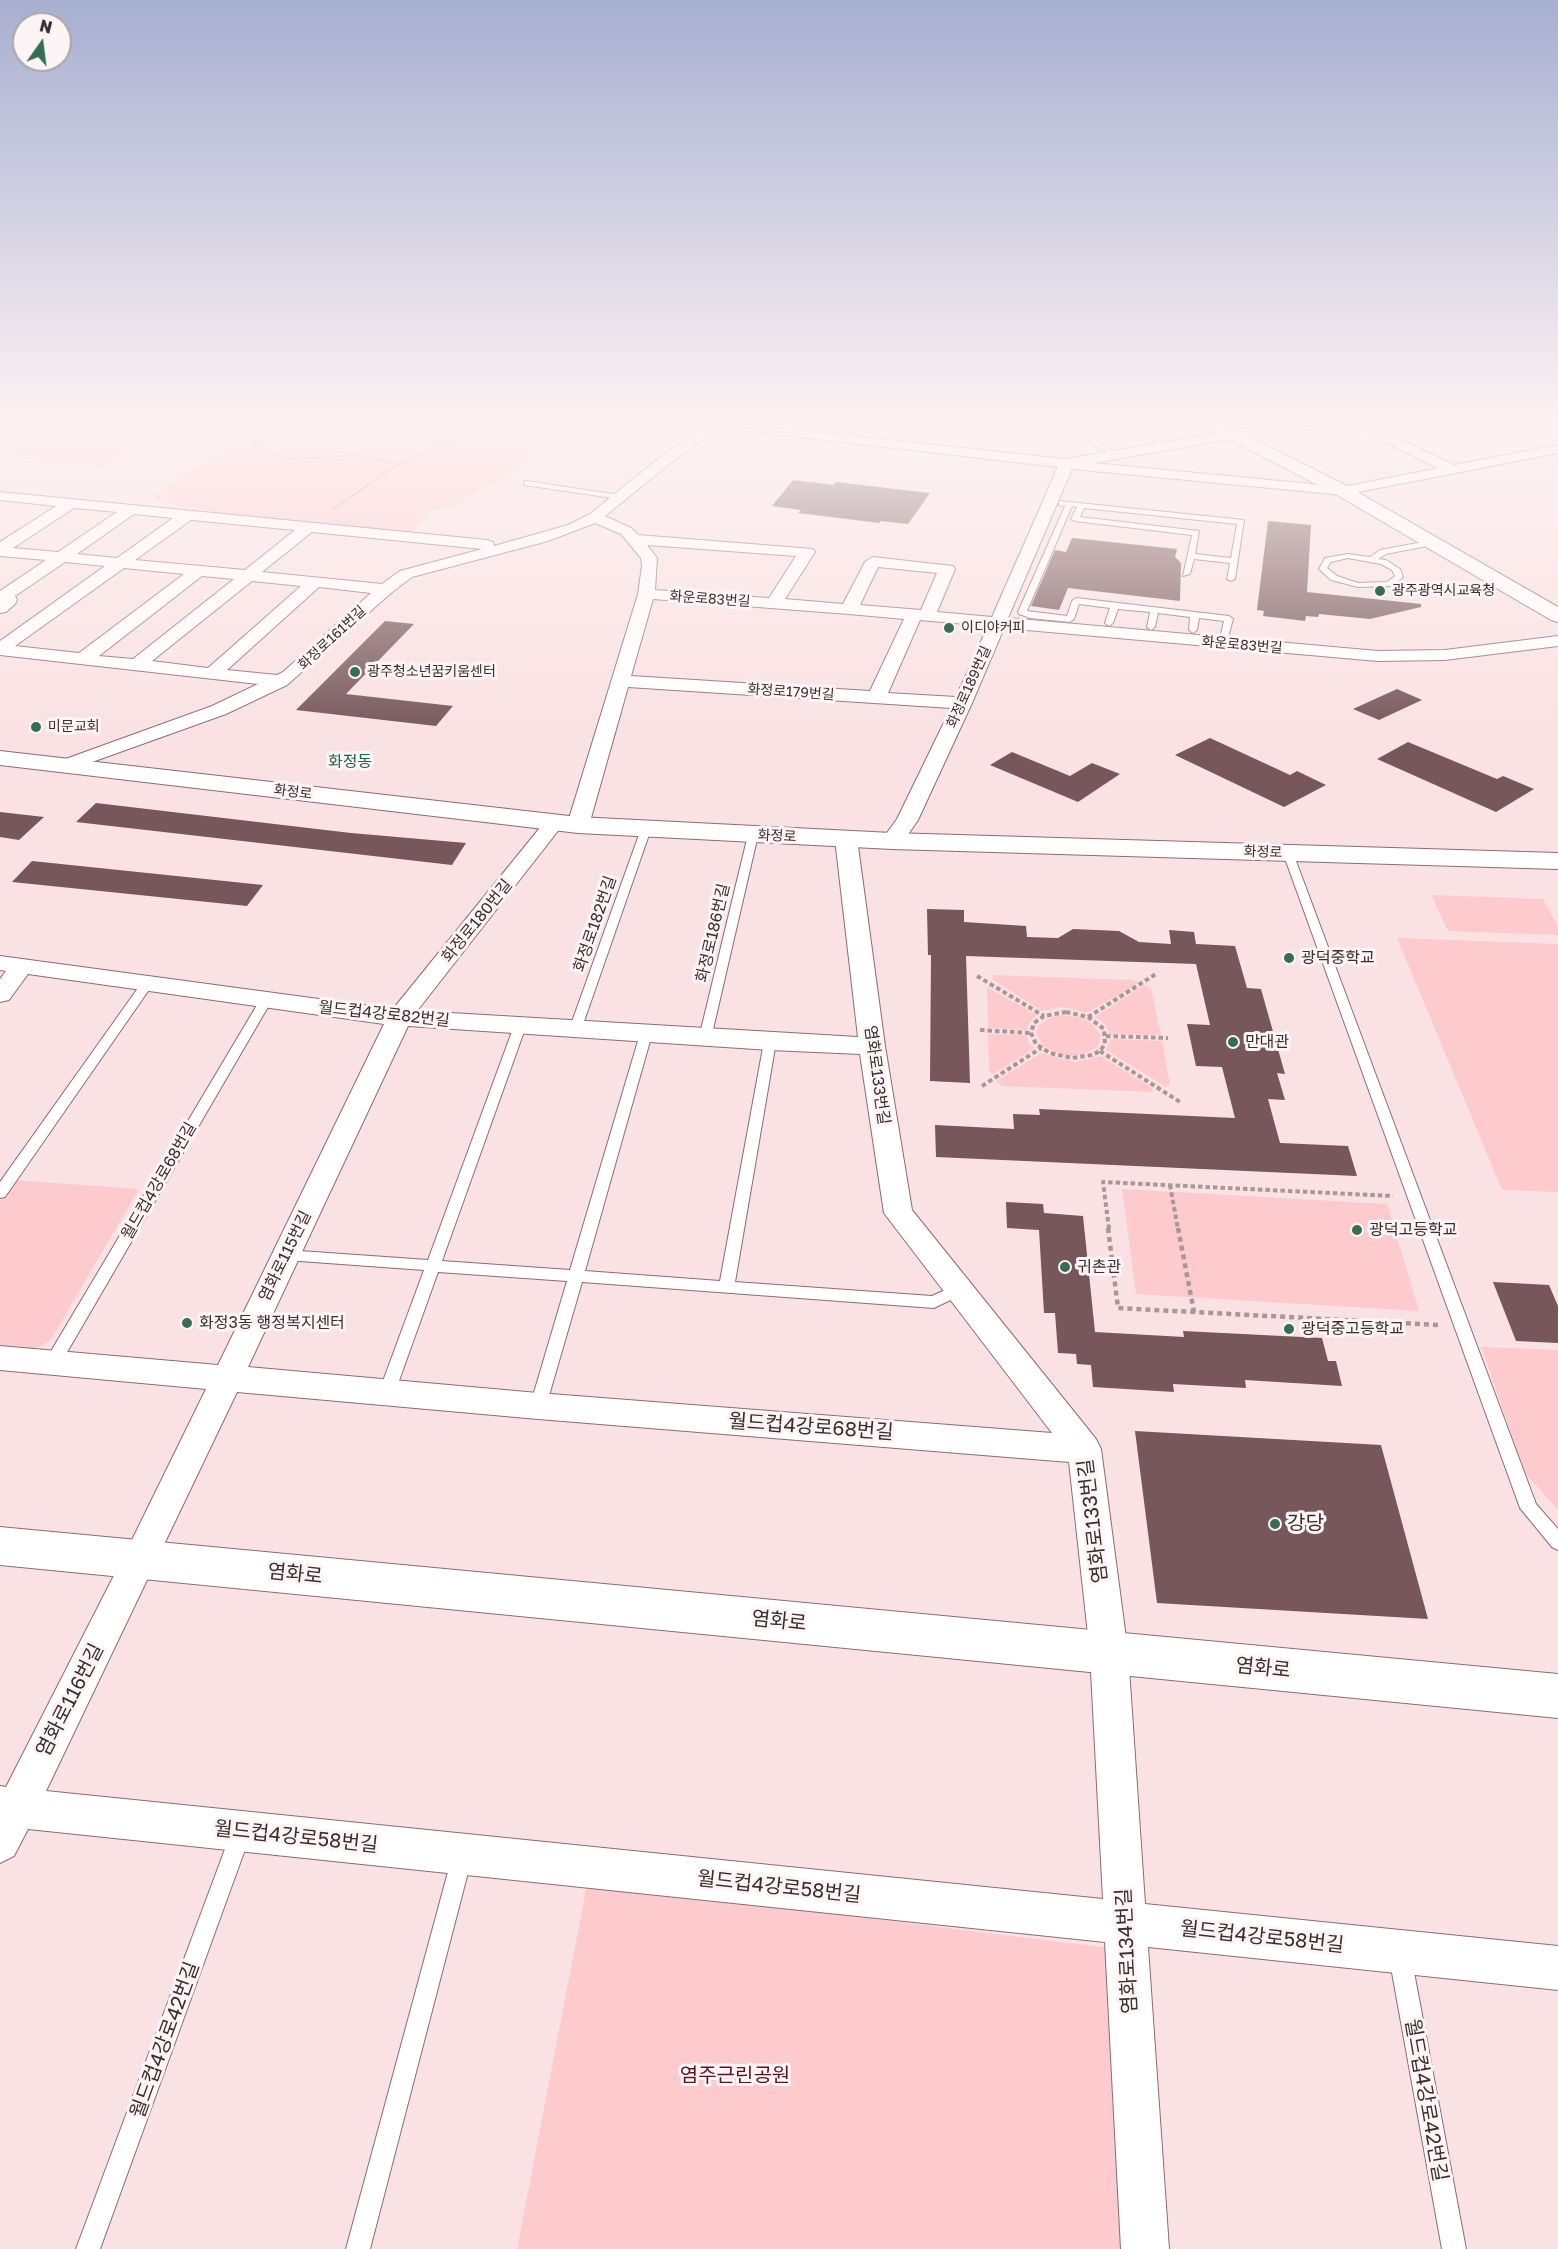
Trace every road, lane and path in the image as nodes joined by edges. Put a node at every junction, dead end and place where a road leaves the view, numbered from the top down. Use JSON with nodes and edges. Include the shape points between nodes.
{"nodes":[{"id":1,"x":37,"y":526,"type":"edge"},
{"id":2,"x":107,"y":526,"type":"edge"},
{"id":3,"x":172,"y":526,"type":"edge"},
{"id":4,"x":286,"y":526,"type":"edge"},
{"id":5,"x":310,"y":526,"type":"edge"},
{"id":6,"x":577,"y":526,"type":"edge"},
{"id":7,"x":615,"y":526,"type":"edge"},
{"id":8,"x":1040,"y":526,"type":"edge"},
{"id":9,"x":1059,"y":526,"type":"edge"},
{"id":10,"x":1138,"y":526,"type":"edge"},
{"id":11,"x":1166,"y":526,"type":"edge"},
{"id":12,"x":1240,"y":526,"type":"edge"},
{"id":13,"x":1405,"y":526,"type":"edge"},
{"id":14,"x":307,"y":528,"type":"junction"},
{"id":15,"x":1165,"y":529,"type":"junction"},
{"id":16,"x":634,"y":538,"type":"junction"},
{"id":17,"x":1434,"y":542,"type":"junction"},
{"id":18,"x":507,"y":547,"type":"junction"},
{"id":19,"x":0,"y":550,"type":"edge"},
{"id":20,"x":1190,"y":556,"type":"junction"},
{"id":21,"x":61,"y":557,"type":"junction"},
{"id":22,"x":1373,"y":559,"type":"junction"},
{"id":23,"x":1234,"y":561,"type":"junction"},
{"id":24,"x":120,"y":563,"type":"junction"},
{"id":25,"x":198,"y":571,"type":"junction"},
{"id":26,"x":1186,"y":574,"type":"dead end"},
{"id":27,"x":245,"y":576,"type":"junction"},
{"id":28,"x":1231,"y":579,"type":"dead end"},
{"id":29,"x":314,"y":583,"type":"junction"},
{"id":30,"x":385,"y":589,"type":"junction"},
{"id":31,"x":646,"y":594,"type":"junction"},
{"id":32,"x":774,"y":603,"type":"junction"},
{"id":33,"x":1115,"y":606,"type":"junction"},
{"id":34,"x":0,"y":608,"type":"edge"},
{"id":35,"x":849,"y":609,"type":"junction"},
{"id":36,"x":1155,"y":610,"type":"junction"},
{"id":37,"x":1196,"y":615,"type":"junction"},
{"id":38,"x":921,"y":616,"type":"junction"},
{"id":39,"x":1558,"y":616,"type":"edge"},
{"id":40,"x":997,"y":623,"type":"junction"},
{"id":41,"x":1109,"y":624,"type":"dead end"},
{"id":42,"x":1151,"y":627,"type":"dead end"},
{"id":43,"x":1192,"y":630,"type":"dead end"},
{"id":44,"x":1558,"y":641,"type":"edge"},
{"id":45,"x":1222,"y":644,"type":"junction"},
{"id":46,"x":0,"y":649,"type":"edge"},
{"id":47,"x":83,"y":659,"type":"junction"},
{"id":48,"x":137,"y":665,"type":"junction"},
{"id":49,"x":213,"y":673,"type":"junction"},
{"id":50,"x":281,"y":681,"type":"junction"},
{"id":51,"x":620,"y":681,"type":"junction"},
{"id":52,"x":876,"y":698,"type":"junction"},
{"id":53,"x":963,"y":703,"type":"junction"},
{"id":54,"x":0,"y":758,"type":"edge"},
{"id":55,"x":67,"y":765,"type":"junction"},
{"id":56,"x":566,"y":824,"type":"junction"},
{"id":57,"x":646,"y":830,"type":"junction"},
{"id":58,"x":753,"y":835,"type":"junction"},
{"id":59,"x":846,"y":839,"type":"junction"},
{"id":60,"x":892,"y":841,"type":"junction"},
{"id":61,"x":1288,"y":853,"type":"junction"},
{"id":62,"x":1558,"y":861,"type":"edge"},
{"id":63,"x":11,"y":965,"type":"edge"},
{"id":64,"x":1156,"y":974,"type":"dead end"},
{"id":65,"x":977,"y":975,"type":"dead end"},
{"id":66,"x":147,"y":984,"type":"junction"},
{"id":67,"x":0,"y":995,"type":"edge"},
{"id":68,"x":266,"y":1000,"type":"junction"},
{"id":69,"x":1044,"y":1016,"type":"junction"},
{"id":70,"x":1088,"y":1017,"type":"junction"},
{"id":71,"x":399,"y":1018,"type":"junction"},
{"id":72,"x":520,"y":1026,"type":"junction"},
{"id":73,"x":575,"y":1030,"type":"junction"},
{"id":74,"x":980,"y":1030,"type":"dead end"},
{"id":75,"x":1031,"y":1033,"type":"junction"},
{"id":76,"x":646,"y":1034,"type":"junction"},
{"id":77,"x":1106,"y":1036,"type":"junction"},
{"id":78,"x":705,"y":1038,"type":"junction"},
{"id":79,"x":1168,"y":1038,"type":"dead end"},
{"id":80,"x":770,"y":1042,"type":"junction"},
{"id":81,"x":872,"y":1046,"type":"junction"},
{"id":82,"x":1041,"y":1048,"type":"junction"},
{"id":83,"x":1100,"y":1051,"type":"junction"},
{"id":84,"x":982,"y":1086,"type":"dead end"},
{"id":85,"x":1180,"y":1102,"type":"dead end"},
{"id":86,"x":1170,"y":1185,"type":"junction"},
{"id":87,"x":0,"y":1193,"type":"edge"},
{"id":88,"x":1414,"y":1197,"type":"junction"},
{"id":89,"x":286,"y":1255,"type":"junction"},
{"id":90,"x":434,"y":1266,"type":"junction"},
{"id":91,"x":575,"y":1278,"type":"junction"},
{"id":92,"x":726,"y":1288,"type":"junction"},
{"id":93,"x":958,"y":1290,"type":"junction"},
{"id":94,"x":1194,"y":1312,"type":"junction"},
{"id":95,"x":1462,"y":1326,"type":"junction"},
{"id":96,"x":0,"y":1358,"type":"edge"},
{"id":97,"x":53,"y":1362,"type":"junction"},
{"id":98,"x":226,"y":1378,"type":"junction"},
{"id":99,"x":387,"y":1392,"type":"junction"},
{"id":100,"x":538,"y":1406,"type":"junction"},
{"id":101,"x":1084,"y":1449,"type":"junction"},
{"id":102,"x":1558,"y":1542,"type":"edge"},
{"id":103,"x":0,"y":1546,"type":"edge"},
{"id":104,"x":141,"y":1559,"type":"junction"},
{"id":105,"x":1109,"y":1653,"type":"junction"},
{"id":106,"x":1558,"y":1696,"type":"edge"},
{"id":107,"x":5,"y":1819,"type":"edge"},
{"id":108,"x":241,"y":1831,"type":"junction"},
{"id":109,"x":463,"y":1855,"type":"junction"},
{"id":110,"x":1125,"y":1923,"type":"junction"},
{"id":111,"x":1399,"y":1951,"type":"junction"},
{"id":112,"x":1558,"y":1968,"type":"edge"},
{"id":113,"x":88,"y":2249,"type":"edge"},
{"id":114,"x":358,"y":2249,"type":"edge"},
{"id":115,"x":1145,"y":2249,"type":"edge"},
{"id":116,"x":1454,"y":2249,"type":"edge"}],
"edges":[{"from":1,"to":19,"type":"street"},
{"from":2,"to":21,"type":"street"},
{"from":3,"to":24,"type":"street"},
{"from":4,"to":14,"type":"street"},
{"from":5,"to":14,"type":"path"},
{"from":6,"to":18,"type":"street","name":"화정로161번길"},
{"from":7,"to":16,"type":"street"},
{"from":8,"to":40,"type":"street","name":"화정로189번길"},
{"from":9,"to":33,"type":"lane","via":[[1022,612],[1070,619],[1076,601]]},
{"from":10,"to":15,"type":"lane"},
{"from":11,"to":15,"type":"lane"},
{"from":12,"to":23,"type":"lane"},
{"from":13,"to":17,"type":"street"},
{"from":14,"to":18,"type":"street"},
{"from":14,"to":27,"type":"street"},
{"from":15,"to":20,"type":"lane","via":[[1196,533]]},
{"from":16,"to":31,"type":"street","via":[[649,558]]},
{"from":16,"to":32,"type":"street","name":"화운로83번길","via":[[807,552]]},
{"from":17,"to":22,"type":"lane","via":[[1383,552]]},
{"from":17,"to":39,"type":"street"},
{"from":18,"to":30,"type":"street","name":"화정로161번길","via":[[406,574]]},
{"from":19,"to":21,"type":"street"},
{"from":20,"to":23,"type":"lane"},
{"from":20,"to":26,"type":"lane"},
{"from":21,"to":24,"type":"street"},
{"from":21,"to":34,"type":"street","via":[[6,595],[9,600]]},
{"from":22,"to":22,"type":"lane","via":[[1337,557],[1328,560],[1323,569],[1334,578],[1358,585],[1380,585],[1399,577],[1391,565]]},
{"from":23,"to":28,"type":"lane"},
{"from":24,"to":25,"type":"street"},
{"from":24,"to":46,"type":"street"},
{"from":25,"to":27,"type":"street"},
{"from":25,"to":47,"type":"street"},
{"from":27,"to":29,"type":"street"},
{"from":27,"to":48,"type":"street"},
{"from":29,"to":30,"type":"street"},
{"from":29,"to":49,"type":"street"},
{"from":30,"to":50,"type":"street","name":"화정로161번길","via":[[305,665]]},
{"from":31,"to":32,"type":"street","name":"화운로83번길"},
{"from":31,"to":51,"type":"street"},
{"from":32,"to":35,"type":"street","name":"화운로83번길"},
{"from":33,"to":36,"type":"lane"},
{"from":33,"to":41,"type":"lane"},
{"from":35,"to":38,"type":"street","name":"화운로83번길"},
{"from":35,"to":38,"type":"street","via":[[873,562],[947,569]]},
{"from":36,"to":37,"type":"lane"},
{"from":36,"to":42,"type":"lane"},
{"from":37,"to":43,"type":"lane"},
{"from":37,"to":45,"type":"lane","via":[[1229,619]]},
{"from":38,"to":40,"type":"street","name":"화운로83번길"},
{"from":38,"to":52,"type":"street"},
{"from":40,"to":45,"type":"street","name":"화운로83번길"},
{"from":40,"to":53,"type":"street","name":"화정로189번길"},
{"from":44,"to":45,"type":"street","name":"화운로83번길","via":[[1407,656]]},
{"from":46,"to":47,"type":"street"},
{"from":47,"to":48,"type":"street"},
{"from":48,"to":49,"type":"street"},
{"from":49,"to":50,"type":"street"},
{"from":50,"to":55,"type":"street","name":"화정로161번길","via":[[219,710]]},
{"from":51,"to":52,"type":"street","name":"화정로179번길"},
{"from":51,"to":56,"type":"street"},
{"from":52,"to":53,"type":"street","name":"화정로179번길"},
{"from":53,"to":60,"type":"street","name":"화정로189번길"},
{"from":54,"to":55,"type":"street","name":"화정로"},
{"from":55,"to":56,"type":"street","name":"화정로"},
{"from":56,"to":57,"type":"street","name":"화정로"},
{"from":56,"to":71,"type":"street","name":"화정로180번길"},
{"from":57,"to":58,"type":"street","name":"화정로"},
{"from":57,"to":73,"type":"lane","name":"화정로182번길"},
{"from":58,"to":59,"type":"street","name":"화정로"},
{"from":58,"to":78,"type":"lane","name":"화정로186번길"},
{"from":59,"to":60,"type":"street","name":"화정로"},
{"from":59,"to":81,"type":"street","name":"염화로133번길"},
{"from":60,"to":61,"type":"street","name":"화정로"},
{"from":61,"to":62,"type":"street","name":"화정로"},
{"from":61,"to":88,"type":"lane"},
{"from":63,"to":66,"type":"street","name":"월드컵4강로82번길"},
{"from":63,"to":67,"type":"street"},
{"from":64,"to":70,"type":"path"},
{"from":65,"to":69,"type":"path"},
{"from":66,"to":68,"type":"street","name":"월드컵4강로82번길"},
{"from":66,"to":87,"type":"lane"},
{"from":68,"to":71,"type":"street","name":"월드컵4강로82번길"},
{"from":68,"to":97,"type":"lane","name":"월드컵4강로68번길"},
{"from":69,"to":70,"type":"path","via":[[1066,1012]]},
{"from":69,"to":75,"type":"path","via":[[1034,1023]]},
{"from":70,"to":77,"type":"path","via":[[1097,1022]]},
{"from":71,"to":72,"type":"street","name":"월드컵4강로82번길"},
{"from":71,"to":89,"type":"street","name":"염화로115번길"},
{"from":72,"to":73,"type":"street","name":"월드컵4강로82번길"},
{"from":72,"to":90,"type":"lane"},
{"from":73,"to":76,"type":"street","name":"월드컵4강로82번길"},
{"from":74,"to":75,"type":"path"},
{"from":75,"to":82,"type":"path"},
{"from":76,"to":78,"type":"street","name":"월드컵4강로82번길"},
{"from":76,"to":91,"type":"lane"},
{"from":77,"to":79,"type":"path"},
{"from":77,"to":83,"type":"path"},
{"from":78,"to":80,"type":"street","name":"월드컵4강로82번길"},
{"from":80,"to":81,"type":"street","name":"월드컵4강로82번길"},
{"from":80,"to":92,"type":"lane"},
{"from":81,"to":93,"type":"street","name":"염화로133번길","via":[[898,1213]]},
{"from":82,"to":83,"type":"path","via":[[1072,1058]]},
{"from":82,"to":84,"type":"path"},
{"from":83,"to":85,"type":"path"},
{"from":86,"to":88,"type":"path"},
{"from":86,"to":94,"type":"path"},
{"from":86,"to":94,"type":"path","via":[[1103,1182],[1118,1308]]},
{"from":88,"to":95,"type":"lane"},
{"from":89,"to":90,"type":"lane"},
{"from":89,"to":98,"type":"street","name":"염화로115번길"},
{"from":90,"to":91,"type":"lane"},
{"from":90,"to":99,"type":"lane"},
{"from":91,"to":92,"type":"lane"},
{"from":91,"to":100,"type":"lane"},
{"from":92,"to":93,"type":"lane","via":[[934,1302]]},
{"from":93,"to":101,"type":"street","name":"염화로133번길"},
{"from":94,"to":95,"type":"path"},
{"from":95,"to":102,"type":"lane","via":[[1528,1508]]},
{"from":96,"to":97,"type":"street","name":"월드컵4강로68번길"},
{"from":97,"to":98,"type":"street","name":"월드컵4강로68번길"},
{"from":98,"to":99,"type":"street","name":"월드컵4강로68번길"},
{"from":98,"to":104,"type":"street","name":"염화로115번길"},
{"from":99,"to":100,"type":"street","name":"월드컵4강로68번길"},
{"from":100,"to":101,"type":"street","name":"월드컵4강로68번길"},
{"from":101,"to":105,"type":"street","name":"염화로133번길"},
{"from":103,"to":104,"type":"street","name":"염화로"},
{"from":104,"to":105,"type":"street","name":"염화로"},
{"from":104,"to":107,"type":"street","name":"염화로116번길"},
{"from":105,"to":106,"type":"street","name":"염화로"},
{"from":105,"to":110,"type":"street","name":"염화로134번길"},
{"from":107,"to":108,"type":"street","name":"월드컵4강로58번길"},
{"from":108,"to":109,"type":"street","name":"월드컵4강로58번길"},
{"from":108,"to":113,"type":"lane","name":"월드컵4강로42번길"},
{"from":109,"to":110,"type":"street","name":"월드컵4강로58번길"},
{"from":109,"to":114,"type":"lane"},
{"from":110,"to":111,"type":"street","name":"월드컵4강로58번길"},
{"from":110,"to":115,"type":"street","name":"염화로134번길"},
{"from":111,"to":112,"type":"street","name":"월드컵4강로58번길"},
{"from":111,"to":116,"type":"lane","name":"월드컵4강로42번길"}]}
